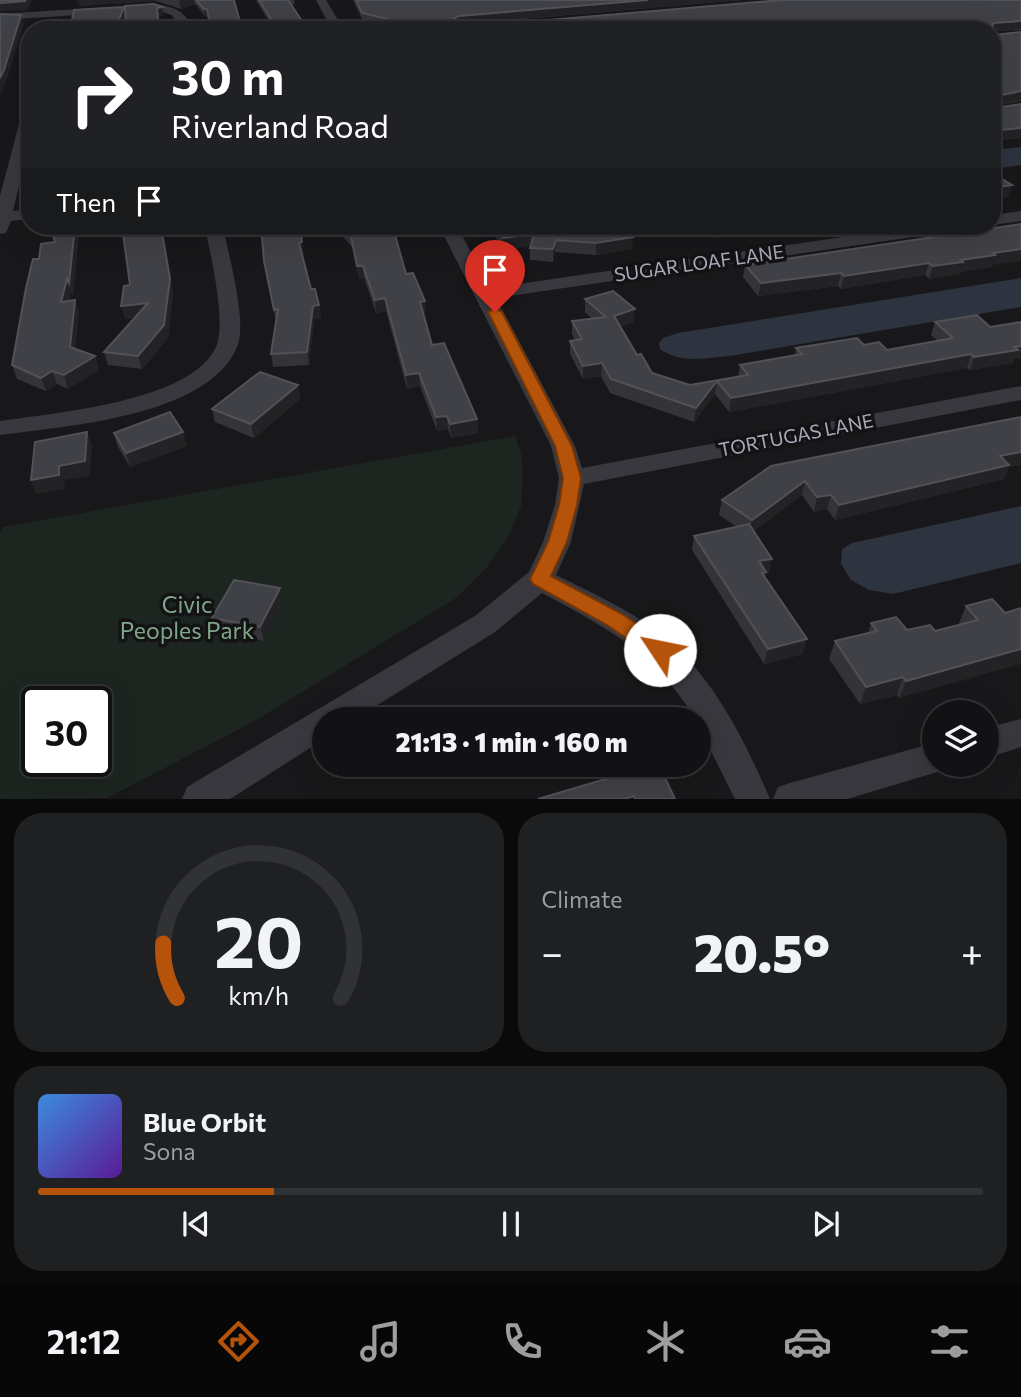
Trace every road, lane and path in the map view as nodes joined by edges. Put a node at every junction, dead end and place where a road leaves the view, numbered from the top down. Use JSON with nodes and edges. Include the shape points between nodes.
{"nodes":[{"id":1,"x":56,"y":0,"type":"edge"},
{"id":2,"x":321,"y":0,"type":"edge"},
{"id":3,"x":53,"y":13,"type":"junction"},
{"id":4,"x":0,"y":17,"type":"edge"},
{"id":5,"x":51,"y":21,"type":"edge"},
{"id":6,"x":184,"y":21,"type":"edge"},
{"id":7,"x":333,"y":21,"type":"edge"},
{"id":8,"x":21,"y":144,"type":"edge"},
{"id":9,"x":21,"y":216,"type":"edge"},
{"id":10,"x":1021,"y":216,"type":"edge"},
{"id":11,"x":1001,"y":219,"type":"edge"},
{"id":12,"x":1,"y":221,"type":"edge"},
{"id":13,"x":215,"y":235,"type":"edge"},
{"id":14,"x":453,"y":235,"type":"edge"},
{"id":15,"x":892,"y":235,"type":"edge"},
{"id":16,"x":486,"y":294,"type":"junction"},
{"id":17,"x":1021,"y":393,"type":"edge"},
{"id":18,"x":0,"y":428,"type":"edge"},
{"id":19,"x":572,"y":478,"type":"junction"},
{"id":20,"x":540,"y":579,"type":"junction"},
{"id":21,"x":348,"y":707,"type":"edge"},
{"id":22,"x":312,"y":729,"type":"edge"},
{"id":23,"x":1021,"y":733,"type":"edge"},
{"id":24,"x":999,"y":739,"type":"edge"},
{"id":25,"x":922,"y":761,"type":"edge"},
{"id":26,"x":199,"y":799,"type":"edge"},
{"id":27,"x":753,"y":799,"type":"edge"},
{"id":28,"x":790,"y":799,"type":"edge"}],
"edges":[{"from":1,"to":3,"type":"street"},
{"from":2,"to":7,"type":"street"},
{"from":3,"to":4,"type":"street"},
{"from":3,"to":5,"type":"street"},
{"from":3,"to":6,"type":"street","via":[[134,7],[170,10]]},
{"from":8,"to":12,"type":"street"},
{"from":9,"to":12,"type":"street"},
{"from":10,"to":11,"type":"street"},
{"from":13,"to":18,"type":"street","via":[[230,329],[227,347],[215,368],[189,387],[152,400]]},
{"from":14,"to":16,"type":"street"},
{"from":15,"to":16,"type":"street","name":"SUGAR LOAF LANE"},
{"from":16,"to":19,"type":"street","via":[[558,435]]},
{"from":17,"to":19,"type":"street","name":"TORTUGAS LANE"},
{"from":19,"to":20,"type":"street","via":[[557,542]]},
{"from":20,"to":21,"type":"street","via":[[485,625]]},
{"from":20,"to":27,"type":"street","via":[[660,650],[702,701]]},
{"from":22,"to":26,"type":"street"},
{"from":23,"to":24,"type":"street"},
{"from":25,"to":28,"type":"street"}]}
